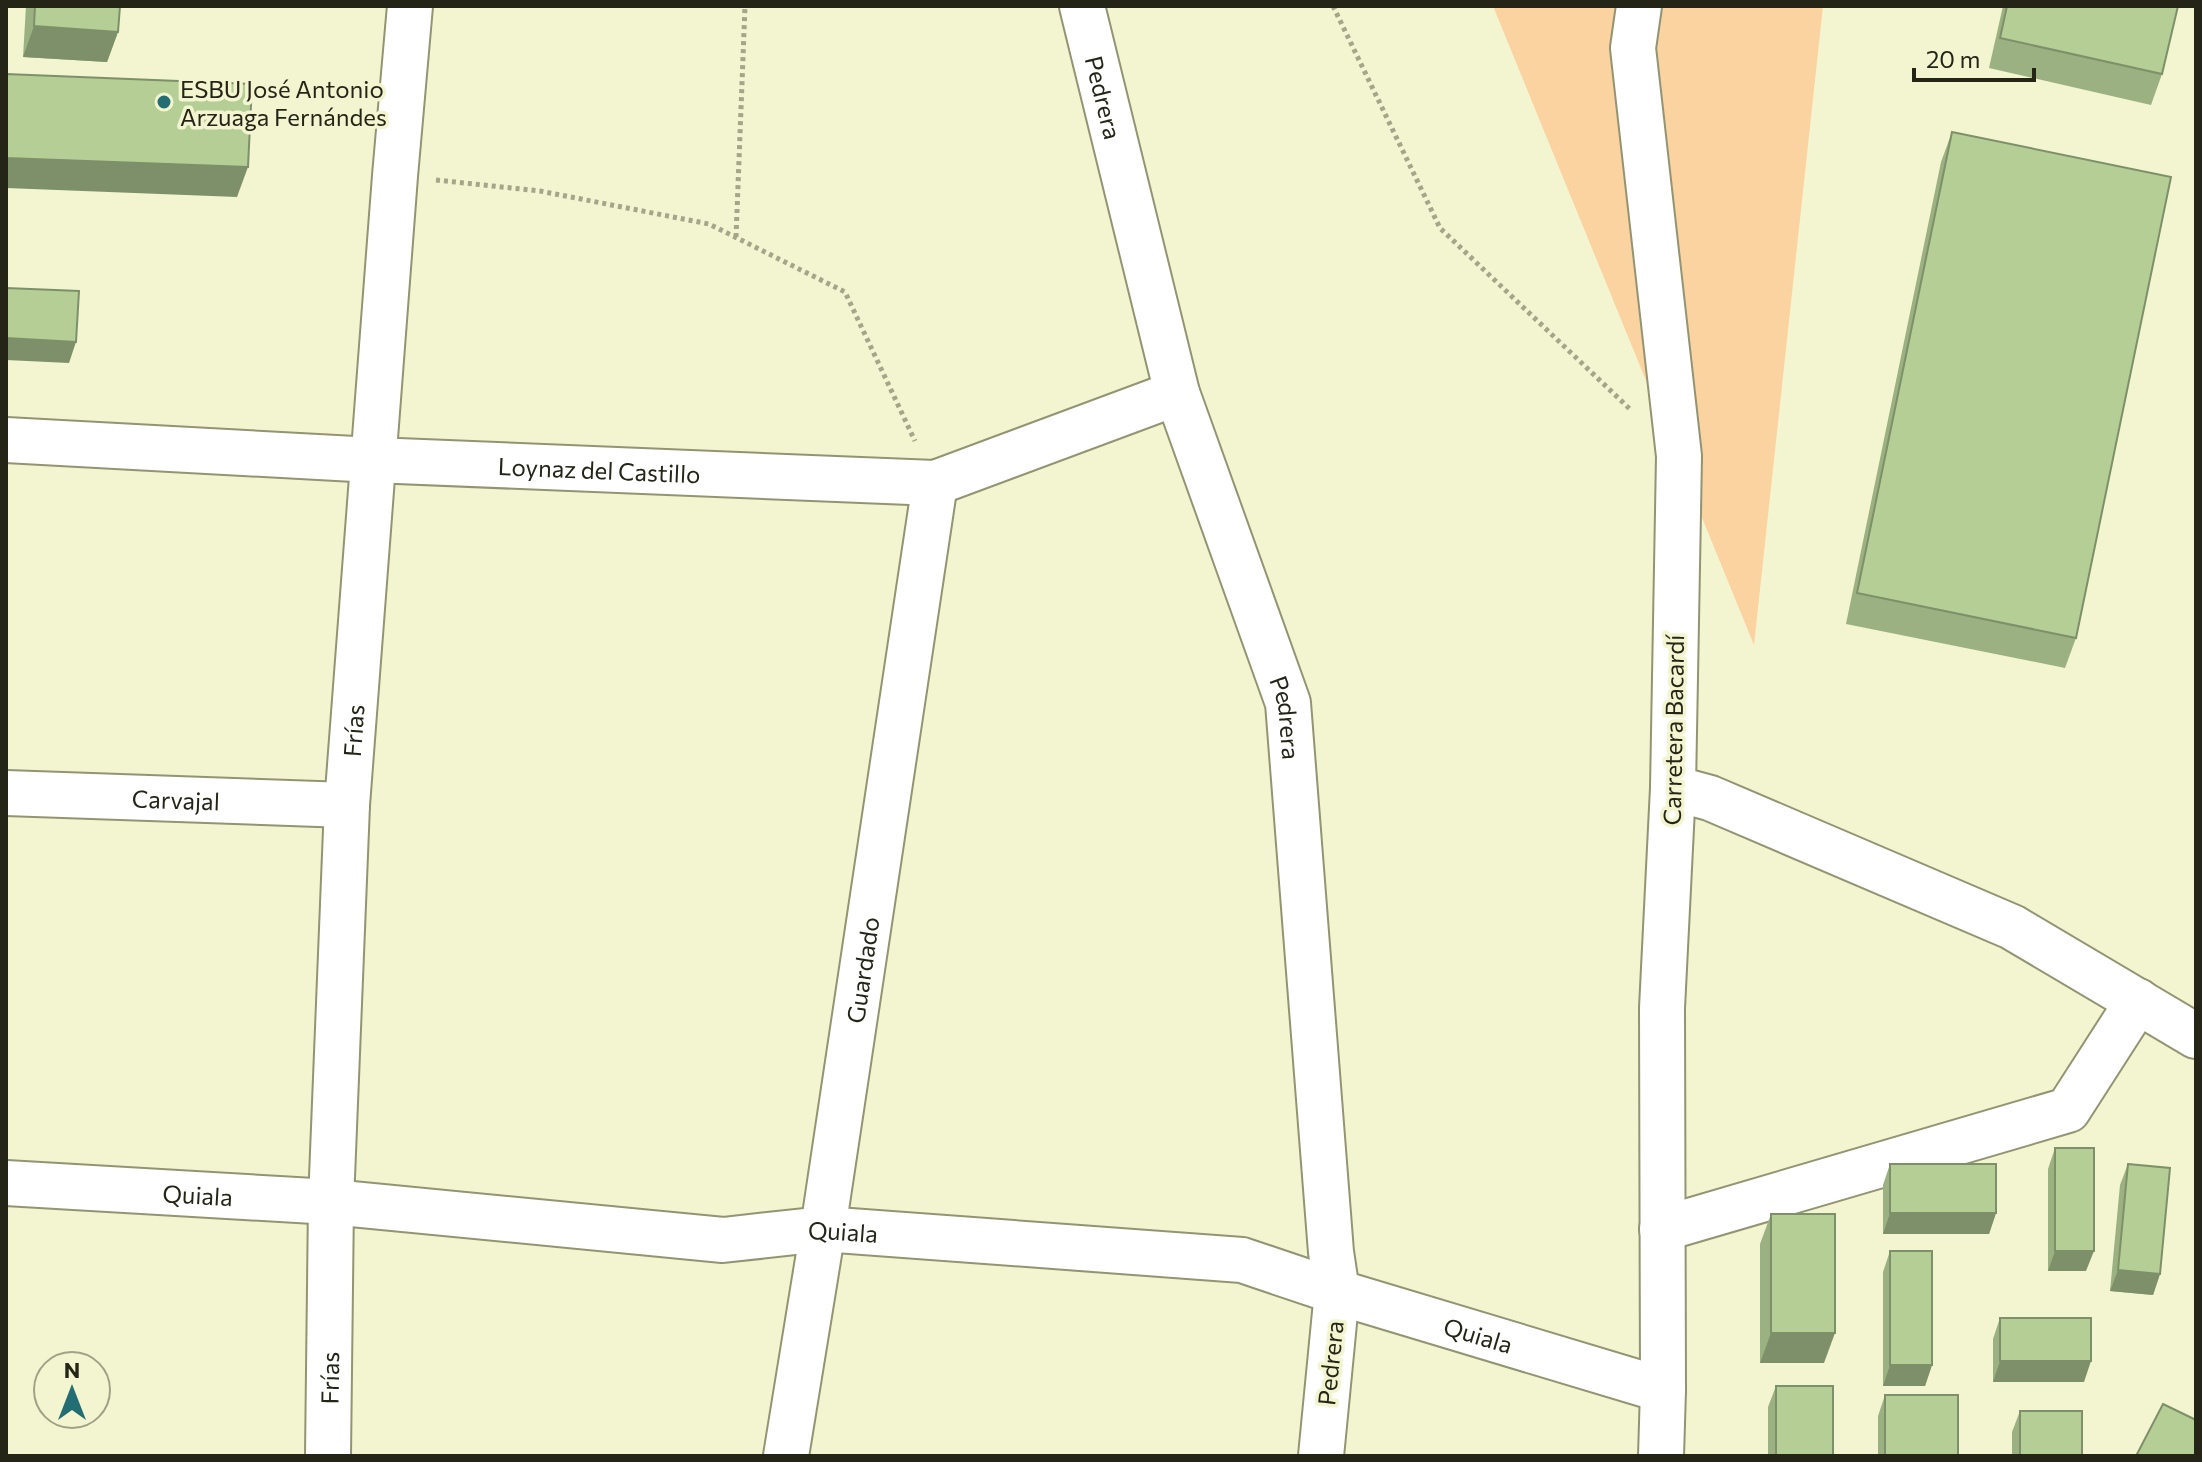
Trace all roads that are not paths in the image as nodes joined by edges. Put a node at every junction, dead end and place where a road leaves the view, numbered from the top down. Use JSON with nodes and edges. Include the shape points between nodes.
{"nodes":[{"id":1,"x":410,"y":6,"type":"edge"},
{"id":2,"x":1082,"y":6,"type":"edge"},
{"id":3,"x":1639,"y":6,"type":"edge"},
{"id":4,"x":1177,"y":393,"type":"junction"},
{"id":5,"x":6,"y":440,"type":"edge"},
{"id":6,"x":373,"y":460,"type":"junction"},
{"id":7,"x":935,"y":483,"type":"junction"},
{"id":8,"x":1673,"y":788,"type":"junction"},
{"id":9,"x":6,"y":793,"type":"edge"},
{"id":10,"x":347,"y":805,"type":"junction"},
{"id":11,"x":2138,"y":1001,"type":"junction"},
{"id":12,"x":2196,"y":1036,"type":"edge"},
{"id":13,"x":6,"y":1183,"type":"edge"},
{"id":14,"x":331,"y":1202,"type":"junction"},
{"id":15,"x":823,"y":1229,"type":"junction"},
{"id":16,"x":1662,"y":1229,"type":"junction"},
{"id":17,"x":1337,"y":1292,"type":"junction"},
{"id":18,"x":1663,"y":1390,"type":"junction"},
{"id":19,"x":328,"y":1456,"type":"edge"},
{"id":20,"x":786,"y":1456,"type":"edge"},
{"id":21,"x":1321,"y":1456,"type":"edge"},
{"id":22,"x":1661,"y":1456,"type":"edge"}],
"edges":[{"from":1,"to":6,"type":"street","name":"Frías"},
{"from":2,"to":4,"type":"street","name":"Pedrera"},
{"from":3,"to":8,"type":"street","name":"Carretera Bacardí","via":[[1633,48],[1679,456]]},
{"from":4,"to":7,"type":"street","name":"Loynaz del Castillo"},
{"from":4,"to":17,"type":"street","name":"Pedrera","via":[[1288,703]]},
{"from":5,"to":6,"type":"street","name":"Loynaz del Castillo"},
{"from":6,"to":7,"type":"street","name":"Loynaz del Castillo"},
{"from":6,"to":10,"type":"street","name":"Frías"},
{"from":7,"to":15,"type":"street","name":"Guardado"},
{"from":8,"to":11,"type":"street","via":[[1710,798],[2012,927]]},
{"from":8,"to":16,"type":"street","name":"Carretera Bacardí","via":[[1662,1008]]},
{"from":9,"to":10,"type":"street","name":"Carvajal"},
{"from":10,"to":14,"type":"street","name":"Frías"},
{"from":11,"to":12,"type":"street"},
{"from":11,"to":16,"type":"street","via":[[2068,1110]]},
{"from":13,"to":14,"type":"street","name":"Quiala"},
{"from":14,"to":15,"type":"street","name":"Quiala","via":[[723,1240]]},
{"from":14,"to":19,"type":"street","name":"Frías"},
{"from":15,"to":17,"type":"street","name":"Quiala","via":[[1242,1260]]},
{"from":15,"to":20,"type":"street","name":"Guardado"},
{"from":16,"to":18,"type":"street","name":"Carretera Bacardí"},
{"from":17,"to":18,"type":"street","name":"Quiala"},
{"from":17,"to":21,"type":"street","name":"Pedrera"},
{"from":18,"to":22,"type":"street","name":"Carretera Bacardí"}]}
